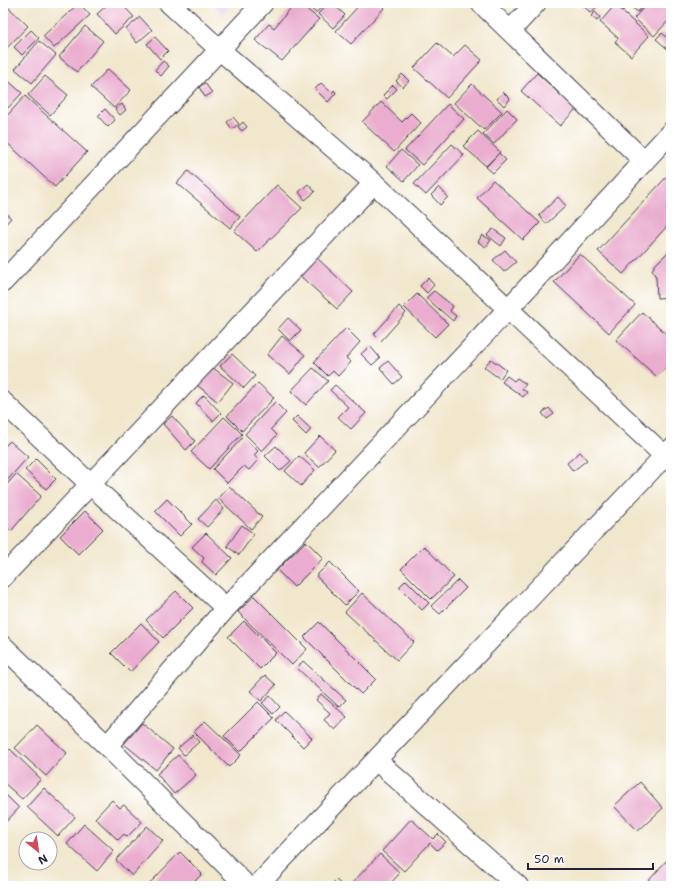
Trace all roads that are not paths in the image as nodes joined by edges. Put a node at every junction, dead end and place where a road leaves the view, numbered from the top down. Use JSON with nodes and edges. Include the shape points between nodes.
{"nodes":[{"id":1,"x":169,"y":3,"type":"edge"},
{"id":2,"x":263,"y":3,"type":"edge"},
{"id":3,"x":481,"y":3,"type":"edge"},
{"id":4,"x":536,"y":3,"type":"edge"},
{"id":5,"x":510,"y":31,"type":"junction"},
{"id":6,"x":220,"y":50,"type":"junction"},
{"id":7,"x":671,"y":132,"type":"edge"},
{"id":8,"x":644,"y":160,"type":"junction"},
{"id":9,"x":374,"y":183,"type":"junction"},
{"id":10,"x":3,"y":282,"type":"edge"},
{"id":11,"x":508,"y":309,"type":"junction"},
{"id":12,"x":3,"y":402,"type":"edge"},
{"id":13,"x":669,"y":456,"type":"edge"},
{"id":14,"x":90,"y":484,"type":"junction"},
{"id":15,"x":3,"y":577,"type":"edge"},
{"id":16,"x":226,"y":608,"type":"junction"},
{"id":17,"x":3,"y":646,"type":"edge"},
{"id":18,"x":107,"y":746,"type":"junction"},
{"id":19,"x":376,"y":760,"type":"junction"},
{"id":20,"x":247,"y":886,"type":"edge"},
{"id":21,"x":257,"y":886,"type":"edge"},
{"id":22,"x":518,"y":886,"type":"edge"}],
"edges":[{"from":1,"to":6,"type":"street"},
{"from":2,"to":6,"type":"street"},
{"from":3,"to":5,"type":"street"},
{"from":4,"to":5,"type":"street"},
{"from":5,"to":8,"type":"street"},
{"from":6,"to":9,"type":"street"},
{"from":6,"to":10,"type":"street"},
{"from":7,"to":8,"type":"street"},
{"from":8,"to":11,"type":"street"},
{"from":9,"to":11,"type":"street"},
{"from":9,"to":14,"type":"street"},
{"from":11,"to":13,"type":"street"},
{"from":11,"to":16,"type":"street"},
{"from":12,"to":14,"type":"street"},
{"from":13,"to":19,"type":"street"},
{"from":14,"to":15,"type":"street"},
{"from":14,"to":16,"type":"street"},
{"from":16,"to":18,"type":"street"},
{"from":17,"to":18,"type":"street"},
{"from":18,"to":20,"type":"street"},
{"from":19,"to":21,"type":"street"},
{"from":19,"to":22,"type":"street"}]}
